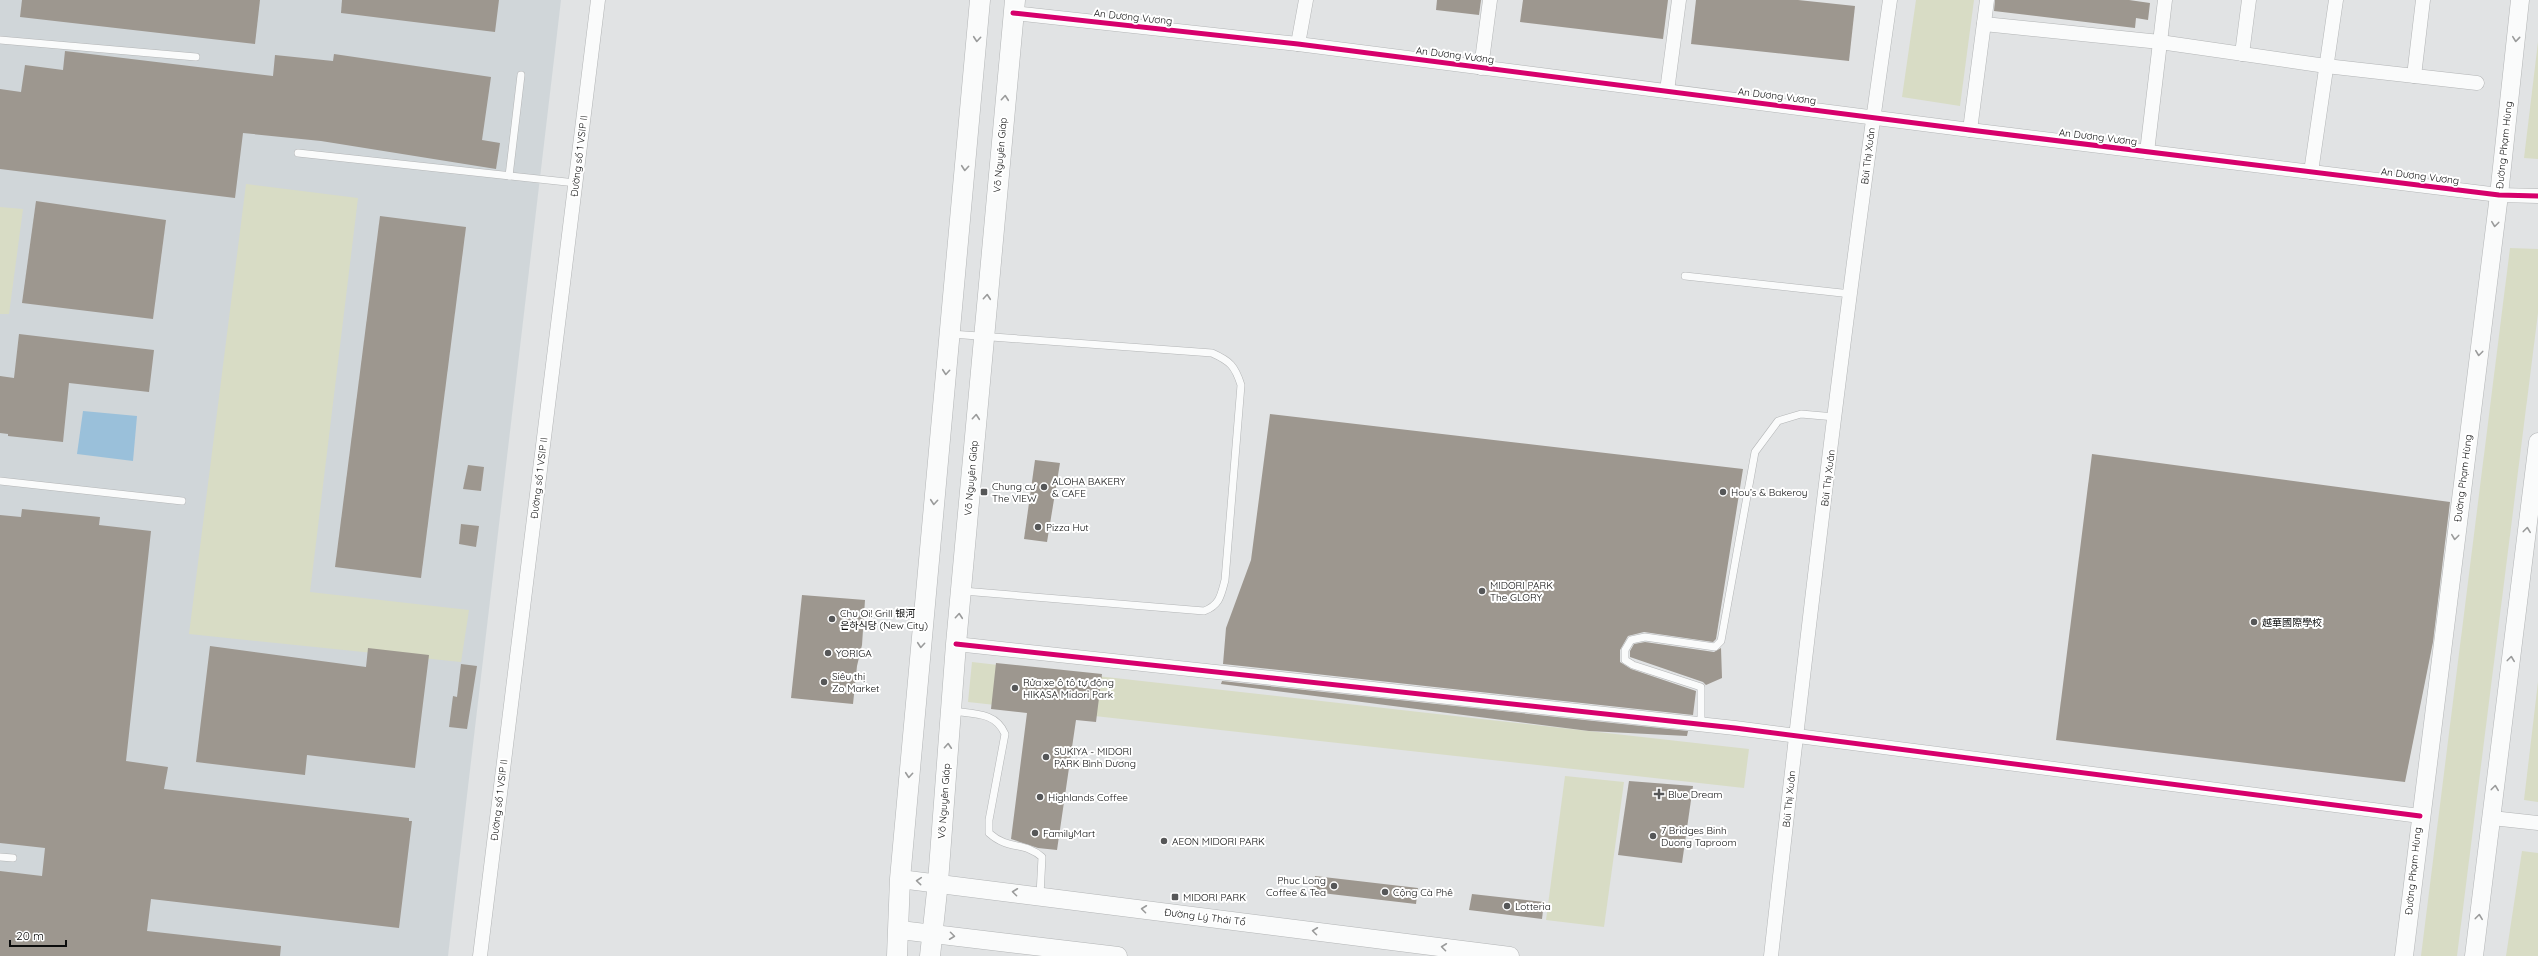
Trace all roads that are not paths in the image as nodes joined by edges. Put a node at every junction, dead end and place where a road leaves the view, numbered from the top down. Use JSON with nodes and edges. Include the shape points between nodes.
{"nodes":[{"id":1,"x":598,"y":0,"type":"edge"},
{"id":2,"x":980,"y":0,"type":"edge"},
{"id":3,"x":1306,"y":0,"type":"edge"},
{"id":4,"x":1490,"y":0,"type":"edge"},
{"id":5,"x":1680,"y":0,"type":"edge"},
{"id":6,"x":1890,"y":0,"type":"edge"},
{"id":7,"x":1987,"y":0,"type":"edge"},
{"id":8,"x":2165,"y":0,"type":"edge"},
{"id":9,"x":2249,"y":0,"type":"edge"},
{"id":10,"x":2336,"y":0,"type":"edge"},
{"id":11,"x":2423,"y":0,"type":"edge"},
{"id":12,"x":2520,"y":0,"type":"edge"},
{"id":13,"x":1014,"y":7,"type":"edge"},
{"id":14,"x":1984,"y":24,"type":"junction"},
{"id":15,"x":0,"y":40,"type":"edge"},
{"id":16,"x":2160,"y":42,"type":"junction"},
{"id":17,"x":1298,"y":44,"type":"junction"},
{"id":18,"x":2242,"y":54,"type":"junction"},
{"id":19,"x":196,"y":57,"type":"dead end"},
{"id":20,"x":2326,"y":66,"type":"junction"},
{"id":21,"x":1481,"y":68,"type":"junction"},
{"id":22,"x":521,"y":75,"type":"dead end"},
{"id":23,"x":2414,"y":76,"type":"junction"},
{"id":24,"x":2477,"y":83,"type":"dead end"},
{"id":25,"x":1667,"y":92,"type":"junction"},
{"id":26,"x":1873,"y":118,"type":"junction"},
{"id":27,"x":1970,"y":130,"type":"junction"},
{"id":28,"x":2147,"y":152,"type":"junction"},
{"id":29,"x":298,"y":153,"type":"dead end"},
{"id":30,"x":2311,"y":172,"type":"junction"},
{"id":31,"x":509,"y":176,"type":"junction"},
{"id":32,"x":576,"y":183,"type":"junction"},
{"id":33,"x":2499,"y":194,"type":"junction"},
{"id":34,"x":2538,"y":196,"type":"edge"},
{"id":35,"x":1685,"y":276,"type":"dead end"},
{"id":36,"x":1851,"y":294,"type":"junction"},
{"id":37,"x":950,"y":334,"type":"junction"},
{"id":38,"x":984,"y":336,"type":"junction"},
{"id":39,"x":1836,"y":417,"type":"junction"},
{"id":40,"x":2538,"y":442,"type":"edge"},
{"id":41,"x":0,"y":481,"type":"edge"},
{"id":42,"x":182,"y":501,"type":"dead end"},
{"id":43,"x":961,"y":591,"type":"junction"},
{"id":44,"x":956,"y":644,"type":"junction"},
{"id":45,"x":951,"y":711,"type":"junction"},
{"id":46,"x":1701,"y":725,"type":"junction"},
{"id":47,"x":1796,"y":736,"type":"junction"},
{"id":48,"x":2420,"y":816,"type":"junction"},
{"id":49,"x":2492,"y":818,"type":"junction"},
{"id":50,"x":2538,"y":823,"type":"edge"},
{"id":51,"x":0,"y":857,"type":"edge"},
{"id":52,"x":13,"y":858,"type":"dead end"},
{"id":53,"x":900,"y":879,"type":"junction"},
{"id":54,"x":938,"y":882,"type":"junction"},
{"id":55,"x":1040,"y":895,"type":"junction"},
{"id":56,"x":900,"y":930,"type":"junction"},
{"id":57,"x":932,"y":934,"type":"junction"},
{"id":58,"x":480,"y":956,"type":"edge"},
{"id":59,"x":897,"y":956,"type":"edge"},
{"id":60,"x":930,"y":956,"type":"edge"},
{"id":61,"x":1118,"y":956,"type":"edge"},
{"id":62,"x":1510,"y":956,"type":"edge"},
{"id":63,"x":1771,"y":956,"type":"edge"},
{"id":64,"x":2404,"y":956,"type":"edge"},
{"id":65,"x":2474,"y":956,"type":"edge"}],
"edges":[{"from":1,"to":32,"type":"street","name":"Đường số 1 VSIP II"},
{"from":2,"to":37,"type":"main road","one_way":true},
{"from":3,"to":17,"type":"street"},
{"from":4,"to":21,"type":"street"},
{"from":5,"to":25,"type":"street"},
{"from":6,"to":26,"type":"street","name":"Bùi Thị Xuân"},
{"from":7,"to":14,"type":"street"},
{"from":8,"to":16,"type":"street"},
{"from":9,"to":18,"type":"street"},
{"from":10,"to":20,"type":"street"},
{"from":11,"to":23,"type":"street"},
{"from":12,"to":33,"type":"street","name":"Đường Phạm Hùng","one_way":true},
{"from":13,"to":17,"type":"street","name":"An Dương Vương"},
{"from":38,"to":13,"type":"main road","name":"Võ Nguyên Giáp","one_way":true},
{"from":14,"to":16,"type":"street"},
{"from":14,"to":27,"type":"street"},
{"from":15,"to":19,"type":"lane"},
{"from":16,"to":18,"type":"street"},
{"from":16,"to":28,"type":"street"},
{"from":17,"to":21,"type":"street","name":"An Dương Vương"},
{"from":18,"to":20,"type":"street"},
{"from":20,"to":23,"type":"street"},
{"from":20,"to":30,"type":"street"},
{"from":21,"to":25,"type":"street","name":"An Dương Vương"},
{"from":22,"to":31,"type":"lane"},
{"from":23,"to":24,"type":"street"},
{"from":25,"to":26,"type":"street","name":"An Dương Vương"},
{"from":26,"to":27,"type":"street","name":"An Dương Vương"},
{"from":26,"to":36,"type":"street","name":"Bùi Thị Xuân"},
{"from":27,"to":28,"type":"street","name":"An Dương Vương"},
{"from":28,"to":30,"type":"street","name":"An Dương Vương"},
{"from":29,"to":31,"type":"lane"},
{"from":30,"to":33,"type":"street","name":"An Dương Vương"},
{"from":31,"to":32,"type":"lane"},
{"from":32,"to":58,"type":"street","name":"Đường số 1 VSIP II"},
{"from":33,"to":34,"type":"street","name":"An Dương Vương"},
{"from":33,"to":48,"type":"street","name":"Đường Phạm Hùng","one_way":true},
{"from":35,"to":36,"type":"lane"},
{"from":36,"to":39,"type":"street","name":"Bùi Thị Xuân"},
{"from":37,"to":38,"type":"lane"},
{"from":37,"to":53,"type":"main road","one_way":true},
{"from":43,"to":38,"type":"main road","name":"Võ Nguyên Giáp","one_way":true},
{"from":38,"to":43,"type":"lane","via":[[1212,353],[1225,359],[1236,369],[1241,385],[1225,580],[1221,597],[1215,607],[1204,611]]},
{"from":39,"to":46,"type":"lane","via":[[1801,414],[1778,422],[1755,452],[1721,641],[1715,647],[1645,637],[1631,640],[1625,650],[1626,660],[1633,665],[1701,687]]},
{"from":39,"to":47,"type":"street","name":"Bùi Thị Xuân"},
{"from":49,"to":40,"type":"street","one_way":true},
{"from":41,"to":42,"type":"lane"},
{"from":44,"to":43,"type":"main road","name":"Võ Nguyên Giáp","one_way":true},
{"from":44,"to":45,"type":"main road","name":"Võ Nguyên Giáp"},
{"from":44,"to":46,"type":"street"},
{"from":54,"to":45,"type":"main road","name":"Võ Nguyên Giáp","one_way":true},
{"from":45,"to":55,"type":"lane","via":[[992,717],[1001,724],[1005,734],[989,820],[990,833],[1000,842],[1033,848],[1042,857]]},
{"from":46,"to":47,"type":"street"},
{"from":47,"to":48,"type":"street"},
{"from":47,"to":63,"type":"street","name":"Bùi Thị Xuân"},
{"from":48,"to":64,"type":"street","name":"Đường Phạm Hùng"},
{"from":49,"to":50,"type":"street"},
{"from":65,"to":49,"type":"street","one_way":true},
{"from":51,"to":52,"type":"lane"},
{"from":54,"to":53,"type":"street","name":"Đường Lý Thái Tổ","one_way":true},
{"from":53,"to":56,"type":"main road"},
{"from":55,"to":54,"type":"street","name":"Đường Lý Thái Tổ","one_way":true},
{"from":54,"to":57,"type":"main road","name":"Võ Nguyên Giáp"},
{"from":62,"to":55,"type":"street","name":"Đường Lý Thái Tổ","one_way":true},
{"from":56,"to":57,"type":"street"},
{"from":56,"to":59,"type":"main road"},
{"from":57,"to":60,"type":"main road","name":"Võ Nguyên Giáp"},
{"from":57,"to":61,"type":"street","one_way":true}]}
